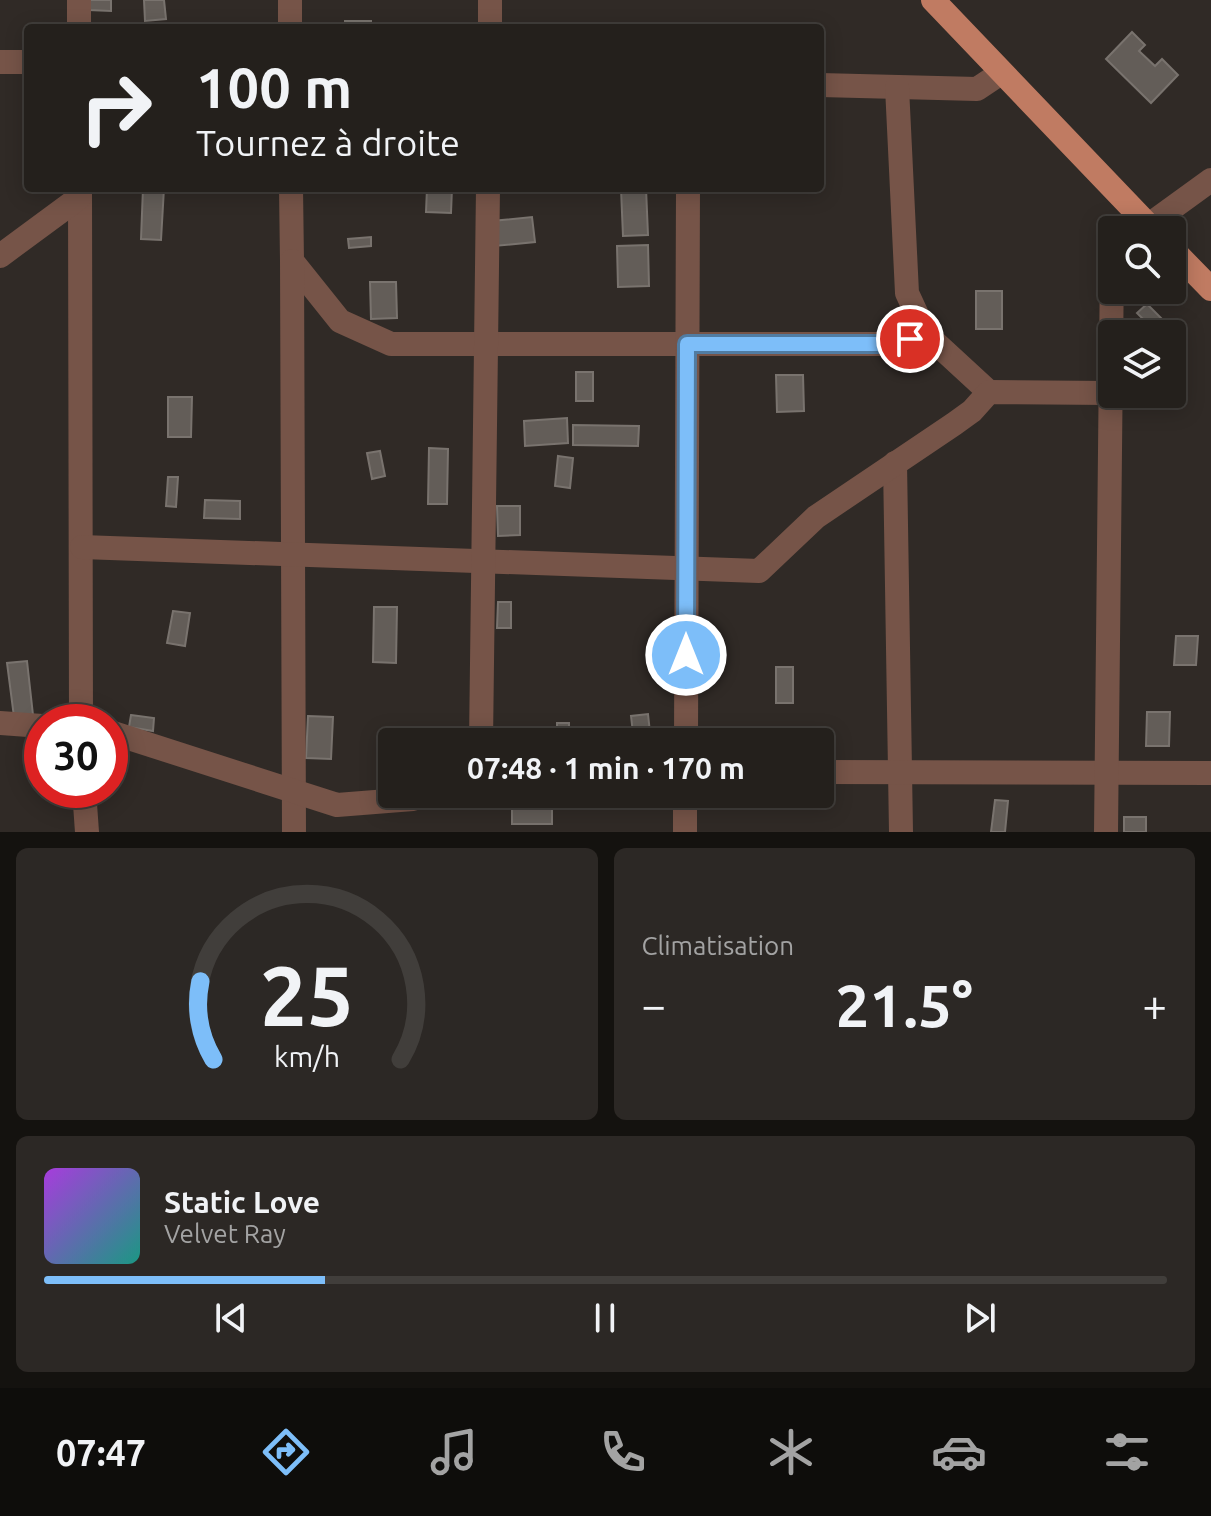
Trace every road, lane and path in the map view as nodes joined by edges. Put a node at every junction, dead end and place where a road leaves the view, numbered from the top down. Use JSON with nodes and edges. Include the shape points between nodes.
{"nodes":[{"id":1,"x":79,"y":0,"type":"edge"},
{"id":2,"x":290,"y":0,"type":"edge"},
{"id":3,"x":490,"y":0,"type":"edge"},
{"id":4,"x":933,"y":0,"type":"edge"},
{"id":5,"x":79,"y":24,"type":"edge"},
{"id":6,"x":290,"y":24,"type":"edge"},
{"id":7,"x":490,"y":24,"type":"edge"},
{"id":8,"x":0,"y":62,"type":"edge"},
{"id":9,"x":24,"y":62,"type":"edge"},
{"id":10,"x":1001,"y":73,"type":"junction"},
{"id":11,"x":824,"y":85,"type":"edge"},
{"id":12,"x":897,"y":87,"type":"junction"},
{"id":13,"x":1211,"y":180,"type":"edge"},
{"id":14,"x":80,"y":192,"type":"edge"},
{"id":15,"x":291,"y":192,"type":"edge"},
{"id":16,"x":488,"y":192,"type":"edge"},
{"id":17,"x":688,"y":192,"type":"edge"},
{"id":18,"x":1137,"y":216,"type":"edge"},
{"id":19,"x":1164,"y":216,"type":"edge"},
{"id":20,"x":0,"y":256,"type":"edge"},
{"id":21,"x":292,"y":261,"type":"junction"},
{"id":22,"x":1186,"y":263,"type":"edge"},
{"id":23,"x":1211,"y":289,"type":"edge"},
{"id":24,"x":926,"y":334,"type":"junction"},
{"id":25,"x":486,"y":344,"type":"junction"},
{"id":26,"x":687,"y":344,"type":"junction"},
{"id":27,"x":989,"y":392,"type":"junction"},
{"id":28,"x":1098,"y":393,"type":"edge"},
{"id":29,"x":1110,"y":408,"type":"edge"},
{"id":30,"x":895,"y":463,"type":"junction"},
{"id":31,"x":82,"y":547,"type":"junction"},
{"id":32,"x":293,"y":555,"type":"junction"},
{"id":33,"x":483,"y":561,"type":"junction"},
{"id":34,"x":686,"y":569,"type":"junction"},
{"id":35,"x":81,"y":704,"type":"edge"},
{"id":36,"x":0,"y":723,"type":"edge"},
{"id":37,"x":24,"y":725,"type":"edge"},
{"id":38,"x":481,"y":728,"type":"edge"},
{"id":39,"x":686,"y":728,"type":"edge"},
{"id":40,"x":128,"y":738,"type":"edge"},
{"id":41,"x":834,"y":772,"type":"edge"},
{"id":42,"x":901,"y":772,"type":"junction"},
{"id":43,"x":1107,"y":773,"type":"junction"},
{"id":44,"x":1211,"y":773,"type":"edge"},
{"id":45,"x":294,"y":792,"type":"junction"},
{"id":46,"x":378,"y":802,"type":"edge"},
{"id":47,"x":85,"y":808,"type":"edge"},
{"id":48,"x":685,"y":808,"type":"edge"},
{"id":49,"x":87,"y":832,"type":"edge"},
{"id":50,"x":294,"y":832,"type":"edge"},
{"id":51,"x":685,"y":832,"type":"edge"},
{"id":52,"x":901,"y":832,"type":"edge"},
{"id":53,"x":1106,"y":832,"type":"edge"}],
"edges":[{"from":1,"to":5,"type":"street"},
{"from":2,"to":6,"type":"street"},
{"from":3,"to":7,"type":"street"},
{"from":4,"to":10,"type":"main road"},
{"from":8,"to":9,"type":"street"},
{"from":10,"to":12,"type":"street","via":[[977,89]]},
{"from":10,"to":18,"type":"main road"},
{"from":11,"to":12,"type":"street"},
{"from":12,"to":24,"type":"street","via":[[907,293]]},
{"from":13,"to":19,"type":"street"},
{"from":14,"to":20,"type":"street"},
{"from":14,"to":31,"type":"street"},
{"from":15,"to":21,"type":"street"},
{"from":16,"to":25,"type":"street"},
{"from":17,"to":26,"type":"street"},
{"from":21,"to":25,"type":"street","via":[[340,321],[391,344]]},
{"from":21,"to":32,"type":"street"},
{"from":22,"to":23,"type":"main road"},
{"from":24,"to":26,"type":"street","via":[[894,344]]},
{"from":24,"to":27,"type":"street"},
{"from":25,"to":26,"type":"street"},
{"from":25,"to":33,"type":"street"},
{"from":26,"to":34,"type":"street"},
{"from":27,"to":28,"type":"street"},
{"from":27,"to":30,"type":"street","via":[[972,411]]},
{"from":29,"to":43,"type":"street"},
{"from":30,"to":34,"type":"street","via":[[816,517],[759,571]]},
{"from":30,"to":42,"type":"street"},
{"from":31,"to":32,"type":"street"},
{"from":31,"to":35,"type":"street"},
{"from":32,"to":33,"type":"street"},
{"from":32,"to":45,"type":"street"},
{"from":33,"to":34,"type":"street"},
{"from":33,"to":38,"type":"street"},
{"from":34,"to":39,"type":"street"},
{"from":36,"to":37,"type":"street"},
{"from":40,"to":45,"type":"street"},
{"from":41,"to":42,"type":"street"},
{"from":42,"to":43,"type":"street"},
{"from":42,"to":52,"type":"street"},
{"from":43,"to":44,"type":"street"},
{"from":43,"to":53,"type":"street"},
{"from":45,"to":46,"type":"street","via":[[337,805]]},
{"from":45,"to":50,"type":"street"},
{"from":47,"to":49,"type":"street"},
{"from":48,"to":51,"type":"street"}]}
